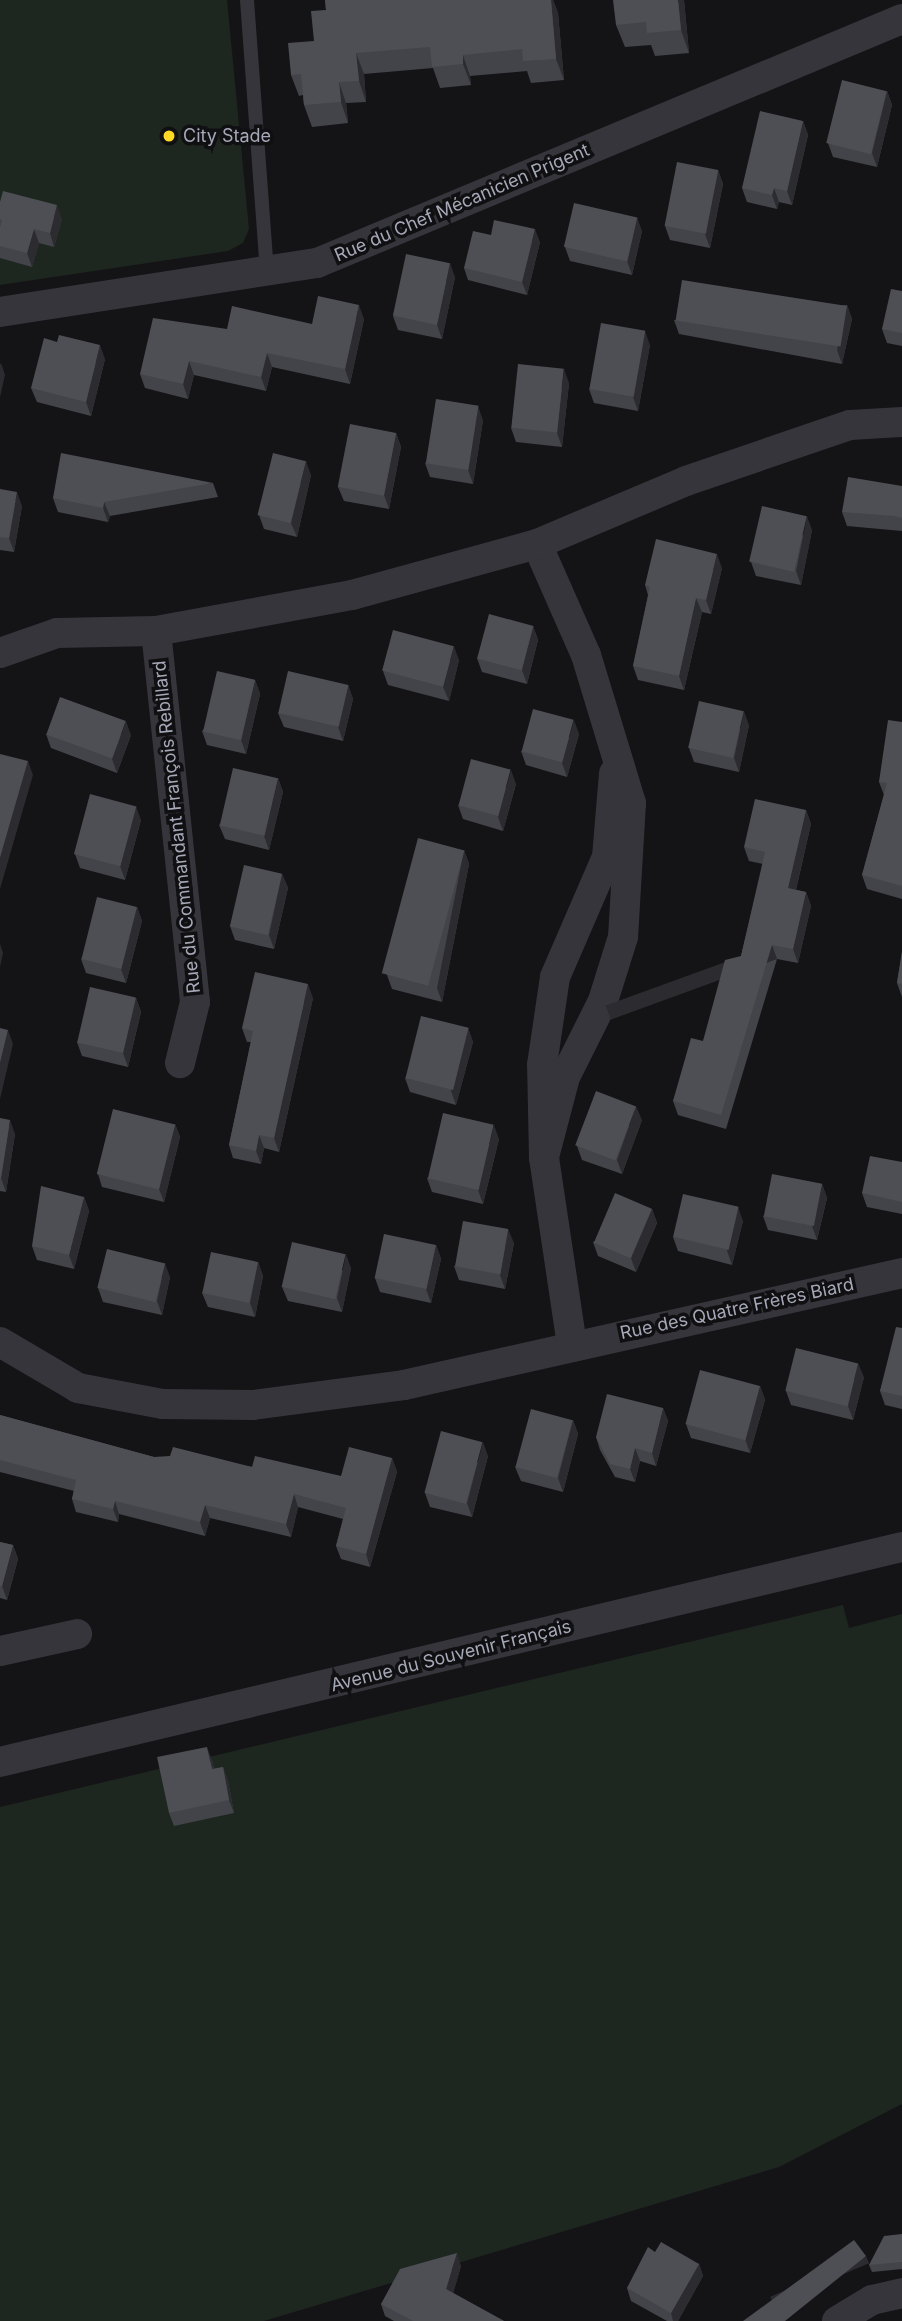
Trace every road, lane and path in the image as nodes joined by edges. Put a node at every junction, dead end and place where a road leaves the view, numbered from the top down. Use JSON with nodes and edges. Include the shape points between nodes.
{"nodes":[{"id":1,"x":247,"y":0,"type":"edge"},
{"id":2,"x":902,"y":19,"type":"edge"},
{"id":3,"x":267,"y":271,"type":"junction"},
{"id":4,"x":0,"y":312,"type":"edge"},
{"id":5,"x":902,"y":422,"type":"edge"},
{"id":6,"x":537,"y":544,"type":"junction"},
{"id":7,"x":156,"y":631,"type":"junction"},
{"id":8,"x":0,"y":653,"type":"edge"},
{"id":9,"x":616,"y":752,"type":"junction"},
{"id":10,"x":180,"y":1063,"type":"dead end"},
{"id":11,"x":544,"y":1157,"type":"junction"},
{"id":12,"x":902,"y":1273,"type":"edge"},
{"id":13,"x":0,"y":1342,"type":"edge"},
{"id":14,"x":572,"y":1345,"type":"junction"},
{"id":15,"x":902,"y":1547,"type":"edge"},
{"id":16,"x":77,"y":1634,"type":"dead end"},
{"id":17,"x":0,"y":1651,"type":"edge"},
{"id":18,"x":0,"y":1762,"type":"edge"},
{"id":19,"x":902,"y":2293,"type":"edge"},
{"id":20,"x":837,"y":2321,"type":"edge"}],
"edges":[{"from":1,"to":3,"type":"lane"},
{"from":2,"to":3,"type":"street","name":"Rue du Chef Mécanicien Prigent","via":[[374,242],[317,263]]},
{"from":3,"to":4,"type":"street","name":"Rue du Chef Mécanicien Prigent"},
{"from":5,"to":6,"type":"street","via":[[837,429],[686,481]]},
{"from":6,"to":7,"type":"street","via":[[352,595]]},
{"from":6,"to":9,"type":"street","via":[[586,655]]},
{"from":7,"to":8,"type":"street","via":[[57,633]]},
{"from":7,"to":10,"type":"street","name":"Rue du Commandant François Rebillard","via":[[195,1002]]},
{"from":9,"to":11,"type":"street","via":[[607,857],[555,977],[542,1066]]},
{"from":9,"to":11,"type":"street","via":[[631,803],[623,937],[603,1002],[565,1077]]},
{"from":11,"to":14,"type":"street"},
{"from":12,"to":14,"type":"street","name":"Rue des Quatre Frères Biard"},
{"from":13,"to":14,"type":"street","name":"Rue des Quatre Frères Biard","via":[[78,1388],[163,1405],[253,1405],[404,1384]]},
{"from":15,"to":18,"type":"street","name":"Avenue du Souvenir Français"},
{"from":16,"to":17,"type":"street"},
{"from":19,"to":20,"type":"street","via":[[872,2300]]}]}
